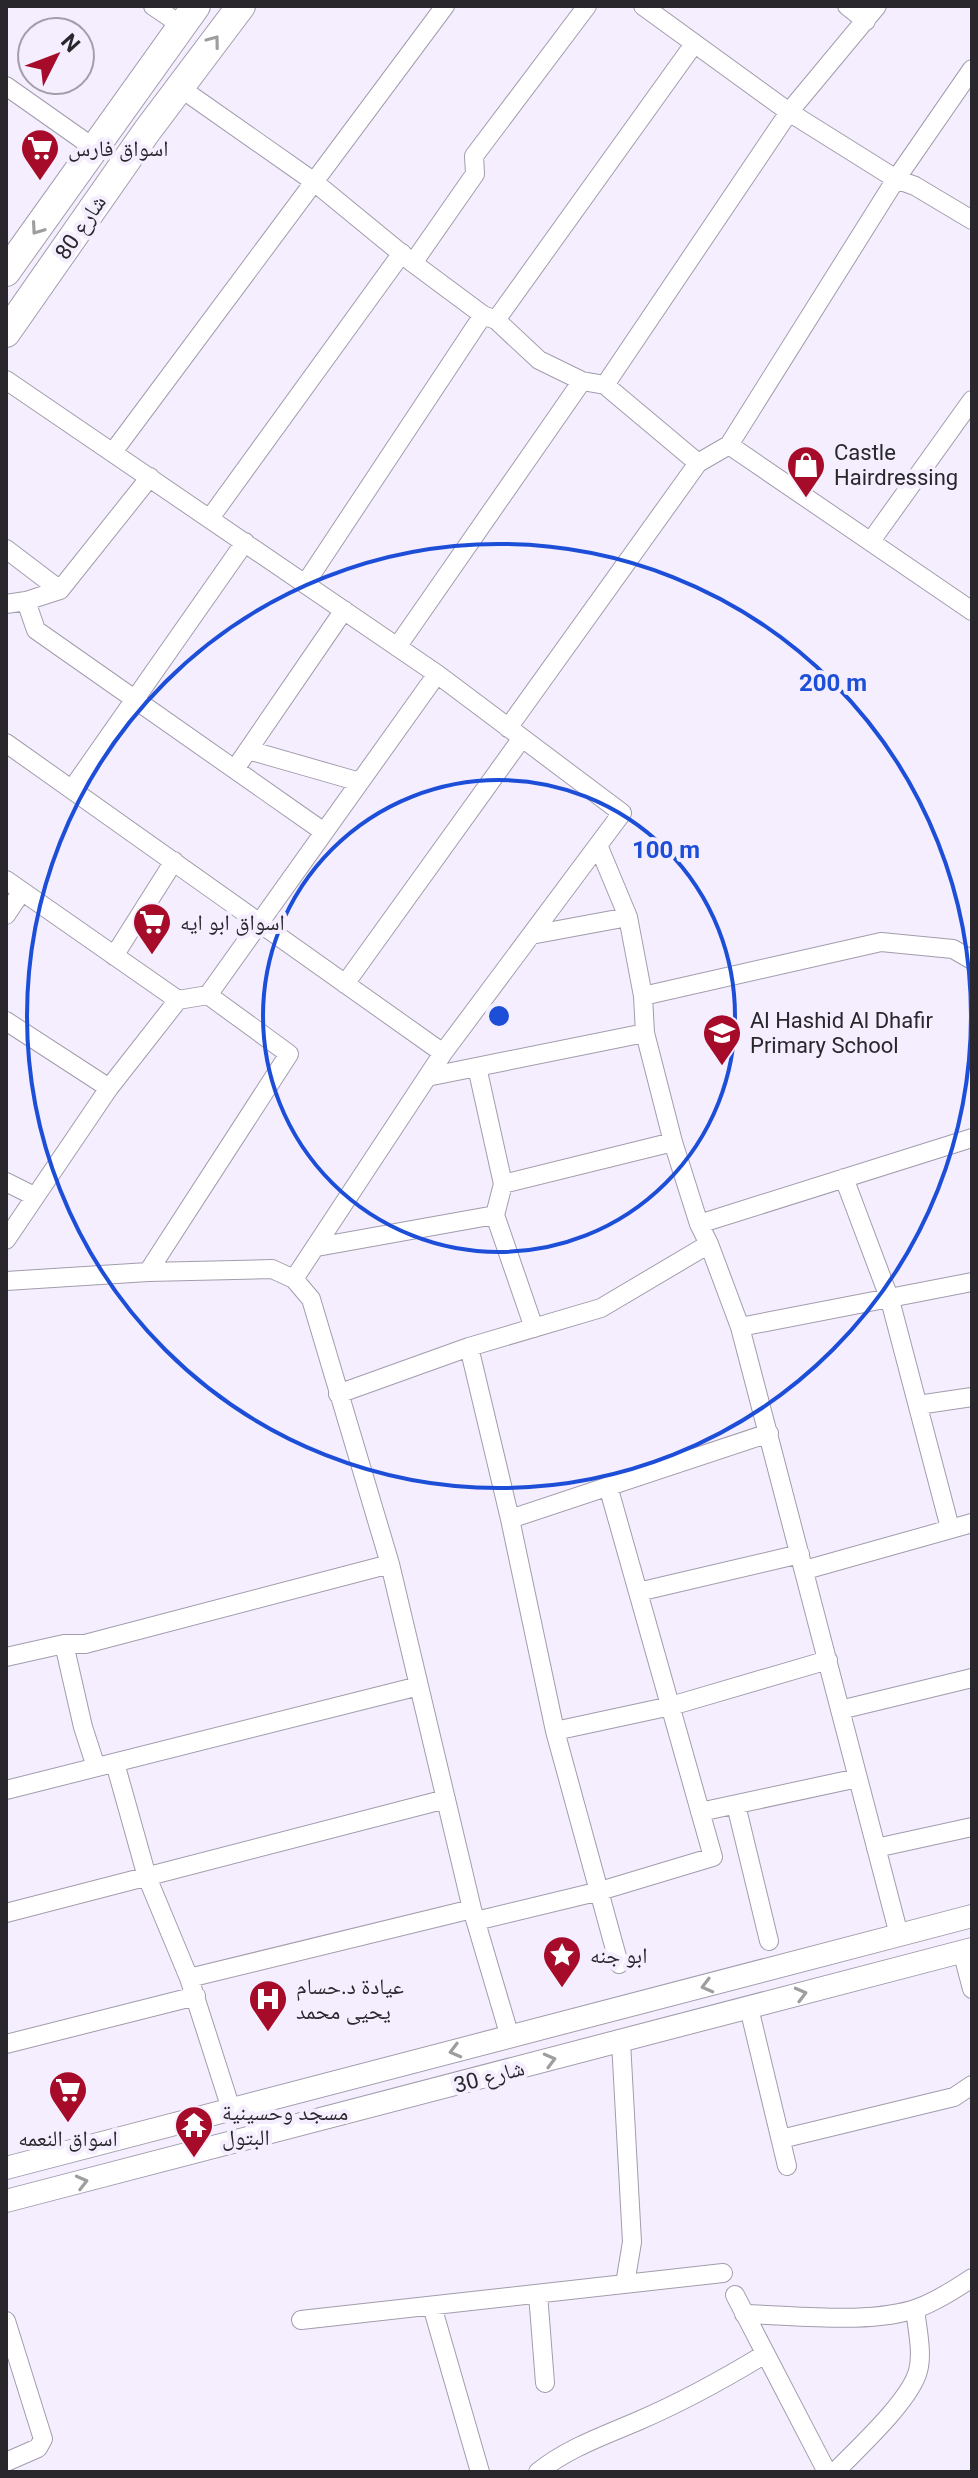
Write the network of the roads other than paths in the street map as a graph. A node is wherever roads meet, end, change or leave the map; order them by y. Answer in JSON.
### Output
{"nodes":[{"id":1,"x":153,"y":6,"type":"edge"},
{"id":2,"x":241,"y":6,"type":"edge"},
{"id":3,"x":445,"y":6,"type":"edge"},
{"id":4,"x":587,"y":6,"type":"edge"},
{"id":5,"x":643,"y":6,"type":"edge"},
{"id":6,"x":847,"y":6,"type":"edge"},
{"id":7,"x":871,"y":14,"type":"edge"},
{"id":8,"x":188,"y":16,"type":"edge"},
{"id":9,"x":694,"y":44,"type":"junction"},
{"id":10,"x":972,"y":69,"type":"edge"},
{"id":11,"x":6,"y":86,"type":"edge"},
{"id":12,"x":179,"y":87,"type":"junction"},
{"id":13,"x":789,"y":112,"type":"junction"},
{"id":14,"x":118,"y":115,"type":"junction"},
{"id":15,"x":147,"y":131,"type":"junction"},
{"id":16,"x":94,"y":148,"type":"junction"},
{"id":17,"x":896,"y":179,"type":"junction"},
{"id":18,"x":71,"y":181,"type":"junction"},
{"id":19,"x":313,"y":181,"type":"junction"},
{"id":20,"x":99,"y":199,"type":"junction"},
{"id":21,"x":972,"y":220,"type":"edge"},
{"id":22,"x":408,"y":258,"type":"junction"},
{"id":23,"x":6,"y":272,"type":"edge"},
{"id":24,"x":489,"y":318,"type":"junction"},
{"id":25,"x":6,"y":333,"type":"edge"},
{"id":26,"x":6,"y":380,"type":"edge"},
{"id":27,"x":582,"y":381,"type":"junction"},
{"id":28,"x":605,"y":385,"type":"junction"},
{"id":29,"x":972,"y":400,"type":"edge"},
{"id":30,"x":729,"y":445,"type":"junction"},
{"id":31,"x":113,"y":452,"type":"junction"},
{"id":32,"x":698,"y":463,"type":"junction"},
{"id":33,"x":150,"y":477,"type":"junction"},
{"id":34,"x":210,"y":518,"type":"junction"},
{"id":35,"x":871,"y":541,"type":"junction"},
{"id":36,"x":245,"y":542,"type":"junction"},
{"id":37,"x":6,"y":549,"type":"edge"},
{"id":38,"x":305,"y":584,"type":"junction"},
{"id":39,"x":60,"y":590,"type":"junction"},
{"id":40,"x":26,"y":601,"type":"junction"},
{"id":41,"x":6,"y":604,"type":"edge"},
{"id":42,"x":344,"y":610,"type":"junction"},
{"id":43,"x":972,"y":611,"type":"edge"},
{"id":44,"x":397,"y":647,"type":"junction"},
{"id":45,"x":437,"y":674,"type":"junction"},
{"id":46,"x":135,"y":698,"type":"junction"},
{"id":47,"x":515,"y":733,"type":"junction"},
{"id":48,"x":6,"y":743,"type":"edge"},
{"id":49,"x":248,"y":750,"type":"junction"},
{"id":50,"x":235,"y":769,"type":"junction"},
{"id":51,"x":360,"y":782,"type":"junction"},
{"id":52,"x":72,"y":789,"type":"junction"},
{"id":53,"x":324,"y":832,"type":"junction"},
{"id":54,"x":598,"y":845,"type":"junction"},
{"id":55,"x":174,"y":861,"type":"junction"},
{"id":56,"x":6,"y":880,"type":"edge"},
{"id":57,"x":22,"y":891,"type":"junction"},
{"id":58,"x":6,"y":915,"type":"edge"},
{"id":59,"x":628,"y":917,"type":"junction"},
{"id":60,"x":260,"y":921,"type":"junction"},
{"id":61,"x":531,"y":935,"type":"junction"},
{"id":62,"x":114,"y":956,"type":"junction"},
{"id":63,"x":972,"y":960,"type":"edge"},
{"id":64,"x":345,"y":984,"type":"junction"},
{"id":65,"x":208,"y":995,"type":"junction"},
{"id":66,"x":643,"y":996,"type":"junction"},
{"id":67,"x":178,"y":1000,"type":"junction"},
{"id":68,"x":6,"y":1021,"type":"edge"},
{"id":69,"x":645,"y":1033,"type":"junction"},
{"id":70,"x":443,"y":1053,"type":"junction"},
{"id":71,"x":477,"y":1067,"type":"junction"},
{"id":72,"x":427,"y":1077,"type":"junction"},
{"id":73,"x":109,"y":1088,"type":"junction"},
{"id":74,"x":972,"y":1138,"type":"edge"},
{"id":75,"x":673,"y":1142,"type":"junction"},
{"id":76,"x":844,"y":1178,"type":"junction"},
{"id":77,"x":6,"y":1182,"type":"edge"},
{"id":78,"x":503,"y":1184,"type":"junction"},
{"id":79,"x":34,"y":1196,"type":"junction"},
{"id":80,"x":495,"y":1215,"type":"junction"},
{"id":81,"x":699,"y":1224,"type":"junction"},
{"id":82,"x":6,"y":1240,"type":"edge"},
{"id":83,"x":709,"y":1244,"type":"junction"},
{"id":84,"x":317,"y":1247,"type":"junction"},
{"id":85,"x":148,"y":1272,"type":"junction"},
{"id":86,"x":294,"y":1279,"type":"junction"},
{"id":87,"x":6,"y":1281,"type":"edge"},
{"id":88,"x":972,"y":1282,"type":"edge"},
{"id":89,"x":890,"y":1300,"type":"junction"},
{"id":90,"x":740,"y":1327,"type":"junction"},
{"id":91,"x":534,"y":1328,"type":"junction"},
{"id":92,"x":469,"y":1347,"type":"junction"},
{"id":93,"x":338,"y":1394,"type":"junction"},
{"id":94,"x":972,"y":1397,"type":"edge"},
{"id":95,"x":918,"y":1405,"type":"junction"},
{"id":96,"x":769,"y":1433,"type":"junction"},
{"id":97,"x":608,"y":1486,"type":"junction"},
{"id":98,"x":510,"y":1519,"type":"junction"},
{"id":99,"x":972,"y":1523,"type":"edge"},
{"id":100,"x":950,"y":1528,"type":"junction"},
{"id":101,"x":802,"y":1562,"type":"junction"},
{"id":102,"x":390,"y":1564,"type":"junction"},
{"id":103,"x":638,"y":1592,"type":"junction"},
{"id":104,"x":64,"y":1644,"type":"junction"},
{"id":105,"x":6,"y":1657,"type":"edge"},
{"id":106,"x":828,"y":1660,"type":"junction"},
{"id":107,"x":972,"y":1678,"type":"edge"},
{"id":108,"x":419,"y":1686,"type":"junction"},
{"id":109,"x":671,"y":1706,"type":"junction"},
{"id":110,"x":840,"y":1710,"type":"junction"},
{"id":111,"x":555,"y":1731,"type":"junction"},
{"id":112,"x":105,"y":1765,"type":"junction"},
{"id":113,"x":858,"y":1778,"type":"junction"},
{"id":114,"x":6,"y":1790,"type":"edge"},
{"id":115,"x":446,"y":1799,"type":"junction"},
{"id":116,"x":736,"y":1805,"type":"junction"},
{"id":117,"x":700,"y":1812,"type":"junction"},
{"id":118,"x":972,"y":1827,"type":"edge"},
{"id":119,"x":876,"y":1848,"type":"junction"},
{"id":120,"x":147,"y":1877,"type":"junction"},
{"id":121,"x":600,"y":1891,"type":"junction"},
{"id":122,"x":6,"y":1913,"type":"edge"},
{"id":123,"x":474,"y":1915,"type":"junction"},
{"id":124,"x":972,"y":1916,"type":"edge"},
{"id":125,"x":899,"y":1935,"type":"junction"},
{"id":126,"x":769,"y":1941,"type":"dead end"},
{"id":127,"x":967,"y":1950,"type":"edge"},
{"id":128,"x":619,"y":1964,"type":"dead end"},
{"id":129,"x":189,"y":1978,"type":"junction"},
{"id":130,"x":972,"y":1989,"type":"edge"},
{"id":131,"x":196,"y":1996,"type":"junction"},
{"id":132,"x":749,"y":2008,"type":"junction"},
{"id":133,"x":510,"y":2037,"type":"junction"},
{"id":134,"x":621,"y":2042,"type":"junction"},
{"id":135,"x":6,"y":2044,"type":"edge"},
{"id":136,"x":417,"y":2061,"type":"junction"},
{"id":137,"x":377,"y":2071,"type":"junction"},
{"id":138,"x":972,"y":2085,"type":"edge"},
{"id":139,"x":427,"y":2093,"type":"junction"},
{"id":140,"x":386,"y":2103,"type":"junction"},
{"id":141,"x":231,"y":2109,"type":"junction"},
{"id":142,"x":781,"y":2139,"type":"junction"},
{"id":143,"x":787,"y":2166,"type":"dead end"},
{"id":144,"x":6,"y":2168,"type":"edge"},
{"id":145,"x":6,"y":2201,"type":"edge"},
{"id":146,"x":723,"y":2273,"type":"dead end"},
{"id":147,"x":972,"y":2278,"type":"edge"},
{"id":148,"x":625,"y":2284,"type":"junction"},
{"id":149,"x":538,"y":2294,"type":"junction"},
{"id":150,"x":735,"y":2295,"type":"dead end"},
{"id":151,"x":432,"y":2306,"type":"junction"},
{"id":152,"x":915,"y":2309,"type":"junction"},
{"id":153,"x":744,"y":2314,"type":"junction"},
{"id":154,"x":301,"y":2320,"type":"dead end"},
{"id":155,"x":8,"y":2331,"type":"edge"},
{"id":156,"x":765,"y":2354,"type":"junction"},
{"id":157,"x":545,"y":2383,"type":"dead end"},
{"id":158,"x":6,"y":2462,"type":"edge"},
{"id":159,"x":480,"y":2472,"type":"edge"},
{"id":160,"x":538,"y":2472,"type":"edge"},
{"id":161,"x":827,"y":2472,"type":"edge"},
{"id":162,"x":835,"y":2472,"type":"edge"}],
"edges":[{"from":1,"to":8,"type":"street"},
{"from":12,"to":2,"type":"main road","name":"شارع 80","one_way":true},
{"from":3,"to":19,"type":"street"},
{"from":4,"to":22,"type":"street"},
{"from":5,"to":9,"type":"street"},
{"from":6,"to":7,"type":"street"},
{"from":7,"to":13,"type":"street"},
{"from":8,"to":14,"type":"main road","name":"شارع 80"},
{"from":9,"to":13,"type":"street"},
{"from":9,"to":24,"type":"street"},
{"from":10,"to":17,"type":"street"},
{"from":11,"to":16,"type":"street"},
{"from":12,"to":15,"type":"main road","name":"شارع 80"},
{"from":12,"to":19,"type":"street"},
{"from":13,"to":17,"type":"street"},
{"from":13,"to":28,"type":"street"},
{"from":14,"to":15,"type":"main road"},
{"from":14,"to":16,"type":"main road","name":"شارع 80"},
{"from":15,"to":20,"type":"main road","name":"شارع 80"},
{"from":16,"to":18,"type":"main road","name":"شارع 80"},
{"from":17,"to":21,"type":"street"},
{"from":17,"to":30,"type":"street"},
{"from":18,"to":20,"type":"main road"},
{"from":18,"to":23,"type":"main road","name":"شارع 80","one_way":true},
{"from":19,"to":22,"type":"street"},
{"from":19,"to":31,"type":"street"},
{"from":20,"to":25,"type":"main road","name":"شارع 80"},
{"from":22,"to":24,"type":"street"},
{"from":22,"to":34,"type":"street"},
{"from":24,"to":27,"type":"street"},
{"from":24,"to":38,"type":"street"},
{"from":26,"to":31,"type":"street"},
{"from":27,"to":28,"type":"street"},
{"from":27,"to":44,"type":"street"},
{"from":28,"to":32,"type":"street"},
{"from":29,"to":35,"type":"street"},
{"from":30,"to":32,"type":"street"},
{"from":30,"to":35,"type":"street"},
{"from":31,"to":33,"type":"street"},
{"from":32,"to":47,"type":"street"},
{"from":33,"to":34,"type":"street"},
{"from":33,"to":39,"type":"street"},
{"from":34,"to":36,"type":"street"},
{"from":35,"to":43,"type":"street"},
{"from":36,"to":38,"type":"street"},
{"from":36,"to":46,"type":"street"},
{"from":37,"to":39,"type":"street"},
{"from":38,"to":42,"type":"street"},
{"from":39,"to":40,"type":"street"},
{"from":40,"to":41,"type":"street"},
{"from":40,"to":46,"type":"street"},
{"from":42,"to":44,"type":"street"},
{"from":42,"to":49,"type":"street"},
{"from":44,"to":45,"type":"street"},
{"from":45,"to":47,"type":"street"},
{"from":45,"to":51,"type":"street"},
{"from":46,"to":50,"type":"street"},
{"from":46,"to":52,"type":"street"},
{"from":47,"to":54,"type":"street"},
{"from":47,"to":64,"type":"street"},
{"from":48,"to":52,"type":"street"},
{"from":49,"to":50,"type":"street"},
{"from":49,"to":51,"type":"street"},
{"from":50,"to":53,"type":"street"},
{"from":51,"to":53,"type":"street"},
{"from":52,"to":55,"type":"street"},
{"from":53,"to":60,"type":"street"},
{"from":54,"to":59,"type":"street"},
{"from":54,"to":61,"type":"street"},
{"from":55,"to":60,"type":"street"},
{"from":55,"to":62,"type":"street"},
{"from":56,"to":57,"type":"street"},
{"from":57,"to":58,"type":"street"},
{"from":57,"to":62,"type":"street"},
{"from":59,"to":61,"type":"street"},
{"from":59,"to":66,"type":"street"},
{"from":60,"to":64,"type":"street"},
{"from":60,"to":65,"type":"street"},
{"from":61,"to":70,"type":"street"},
{"from":62,"to":67,"type":"street"},
{"from":63,"to":66,"type":"street"},
{"from":64,"to":70,"type":"street"},
{"from":65,"to":67,"type":"street"},
{"from":65,"to":85,"type":"street"},
{"from":66,"to":69,"type":"street"},
{"from":67,"to":73,"type":"street"},
{"from":68,"to":73,"type":"street"},
{"from":69,"to":71,"type":"street"},
{"from":69,"to":75,"type":"street"},
{"from":70,"to":72,"type":"street"},
{"from":71,"to":72,"type":"street"},
{"from":71,"to":78,"type":"street"},
{"from":72,"to":84,"type":"street"},
{"from":73,"to":79,"type":"street"},
{"from":74,"to":76,"type":"street"},
{"from":75,"to":78,"type":"street"},
{"from":75,"to":81,"type":"street"},
{"from":76,"to":81,"type":"street"},
{"from":76,"to":89,"type":"street"},
{"from":77,"to":79,"type":"street"},
{"from":78,"to":80,"type":"street"},
{"from":79,"to":82,"type":"street"},
{"from":80,"to":84,"type":"street"},
{"from":80,"to":91,"type":"street"},
{"from":81,"to":83,"type":"street"},
{"from":83,"to":90,"type":"street"},
{"from":83,"to":91,"type":"street"},
{"from":84,"to":86,"type":"street"},
{"from":85,"to":86,"type":"street"},
{"from":85,"to":87,"type":"street"},
{"from":86,"to":93,"type":"street"},
{"from":88,"to":89,"type":"street"},
{"from":89,"to":90,"type":"street"},
{"from":89,"to":95,"type":"street"},
{"from":90,"to":96,"type":"street"},
{"from":91,"to":92,"type":"street"},
{"from":92,"to":93,"type":"street"},
{"from":92,"to":98,"type":"street"},
{"from":93,"to":102,"type":"street"},
{"from":94,"to":95,"type":"street"},
{"from":95,"to":100,"type":"street"},
{"from":96,"to":97,"type":"street"},
{"from":96,"to":101,"type":"street"},
{"from":97,"to":98,"type":"street"},
{"from":97,"to":103,"type":"street"},
{"from":98,"to":111,"type":"street"},
{"from":99,"to":100,"type":"street"},
{"from":100,"to":101,"type":"street"},
{"from":101,"to":103,"type":"street"},
{"from":101,"to":106,"type":"street"},
{"from":102,"to":104,"type":"street"},
{"from":102,"to":108,"type":"street"},
{"from":103,"to":109,"type":"street"},
{"from":104,"to":105,"type":"street"},
{"from":104,"to":112,"type":"street"},
{"from":106,"to":109,"type":"street"},
{"from":106,"to":110,"type":"street"},
{"from":107,"to":110,"type":"street"},
{"from":108,"to":112,"type":"street"},
{"from":108,"to":115,"type":"street"},
{"from":109,"to":111,"type":"street"},
{"from":109,"to":117,"type":"street"},
{"from":110,"to":113,"type":"street"},
{"from":111,"to":121,"type":"street"},
{"from":112,"to":114,"type":"street"},
{"from":112,"to":120,"type":"street"},
{"from":113,"to":116,"type":"street"},
{"from":113,"to":119,"type":"street"},
{"from":115,"to":120,"type":"street"},
{"from":115,"to":123,"type":"street"},
{"from":116,"to":117,"type":"street"},
{"from":116,"to":126,"type":"street"},
{"from":117,"to":121,"type":"street"},
{"from":118,"to":119,"type":"street"},
{"from":119,"to":125,"type":"street"},
{"from":120,"to":122,"type":"street"},
{"from":120,"to":129,"type":"street"},
{"from":121,"to":123,"type":"street"},
{"from":121,"to":128,"type":"street"},
{"from":123,"to":129,"type":"street"},
{"from":123,"to":133,"type":"street"},
{"from":124,"to":125,"type":"street","name":"شارع 30"},
{"from":125,"to":133,"type":"street","name":"شارع 30","one_way":true},
{"from":127,"to":130,"type":"street"},
{"from":132,"to":127,"type":"street","name":"شارع 30","one_way":true},
{"from":129,"to":131,"type":"street"},
{"from":131,"to":135,"type":"street"},
{"from":131,"to":141,"type":"street"},
{"from":132,"to":134,"type":"street","name":"شارع 30"},
{"from":132,"to":142,"type":"street"},
{"from":133,"to":136,"type":"street","name":"شارع 30","one_way":true},
{"from":139,"to":134,"type":"street","name":"شارع 30","one_way":true},
{"from":134,"to":148,"type":"street"},
{"from":136,"to":137,"type":"street","name":"شارع 30"},
{"from":136,"to":139,"type":"street"},
{"from":137,"to":140,"type":"street"},
{"from":137,"to":141,"type":"street","name":"شارع 30"},
{"from":138,"to":142,"type":"street"},
{"from":139,"to":140,"type":"street","name":"شارع 30"},
{"from":145,"to":140,"type":"street","name":"شارع 30","one_way":true},
{"from":141,"to":144,"type":"street","name":"شارع 30"},
{"from":142,"to":143,"type":"street"},
{"from":146,"to":148,"type":"street"},
{"from":147,"to":152,"type":"street"},
{"from":148,"to":149,"type":"street"},
{"from":149,"to":151,"type":"street"},
{"from":149,"to":157,"type":"street"},
{"from":150,"to":153,"type":"street"},
{"from":151,"to":154,"type":"street"},
{"from":151,"to":159,"type":"street"},
{"from":152,"to":153,"type":"street"},
{"from":152,"to":162,"type":"street"},
{"from":153,"to":156,"type":"street"},
{"from":155,"to":158,"type":"street"},
{"from":156,"to":160,"type":"street"},
{"from":156,"to":161,"type":"street"}]}
